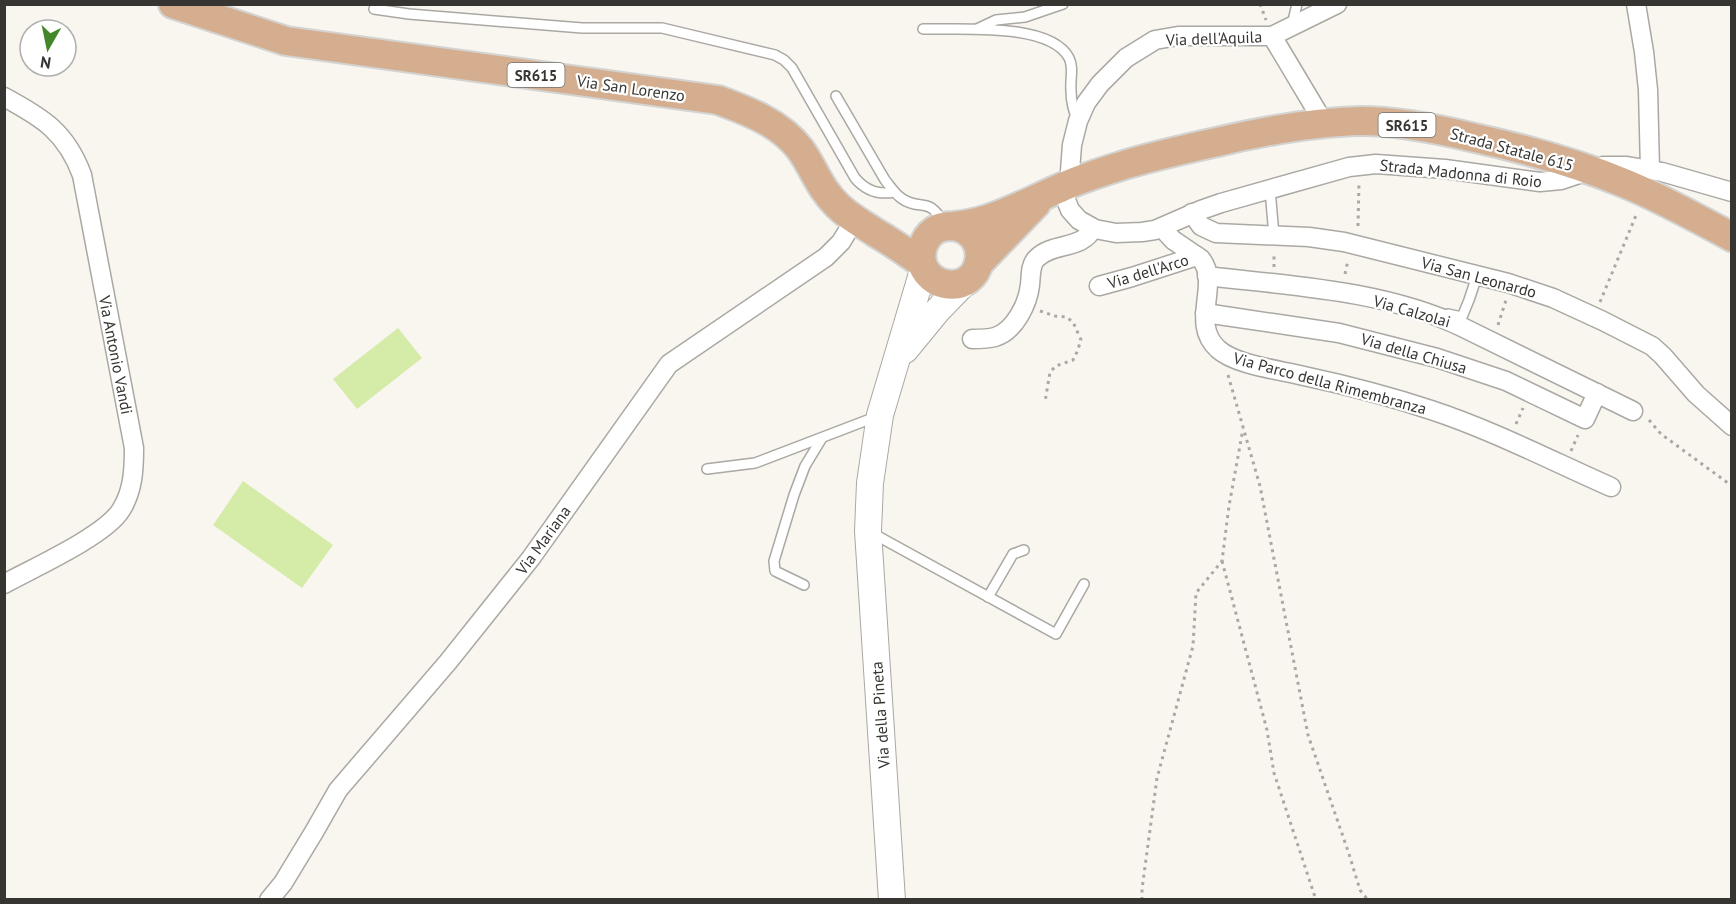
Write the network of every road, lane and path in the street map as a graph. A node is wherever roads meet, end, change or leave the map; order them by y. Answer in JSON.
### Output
{"nodes":[{"id":1,"x":173,"y":4,"type":"edge"},
{"id":2,"x":1064,"y":4,"type":"edge"},
{"id":3,"x":1297,"y":4,"type":"edge"},
{"id":4,"x":1337,"y":4,"type":"edge"},
{"id":5,"x":1636,"y":4,"type":"edge"},
{"id":6,"x":374,"y":9,"type":"dead end"},
{"id":7,"x":1292,"y":27,"type":"junction"},
{"id":8,"x":923,"y":29,"type":"dead end"},
{"id":9,"x":975,"y":30,"type":"junction"},
{"id":10,"x":1272,"y":36,"type":"junction"},
{"id":11,"x":836,"y":96,"type":"dead end"},
{"id":12,"x":4,"y":97,"type":"edge"},
{"id":13,"x":1078,"y":121,"type":"junction"},
{"id":14,"x":1324,"y":123,"type":"junction"},
{"id":15,"x":1359,"y":165,"type":"junction"},
{"id":16,"x":1590,"y":170,"type":"junction"},
{"id":17,"x":1648,"y":181,"type":"junction"},
{"id":18,"x":1059,"y":188,"type":"junction"},
{"id":19,"x":1270,"y":189,"type":"junction"},
{"id":20,"x":894,"y":192,"type":"junction"},
{"id":21,"x":1731,"y":192,"type":"edge"},
{"id":22,"x":1192,"y":213,"type":"junction"},
{"id":23,"x":860,"y":223,"type":"junction"},
{"id":24,"x":947,"y":227,"type":"junction"},
{"id":25,"x":1093,"y":228,"type":"junction"},
{"id":26,"x":1162,"y":228,"type":"junction"},
{"id":27,"x":1274,"y":236,"type":"junction"},
{"id":28,"x":1731,"y":237,"type":"edge"},
{"id":29,"x":1358,"y":245,"type":"junction"},
{"id":30,"x":1197,"y":256,"type":"junction"},
{"id":31,"x":923,"y":265,"type":"junction"},
{"id":32,"x":973,"y":272,"type":"junction"},
{"id":33,"x":1207,"y":276,"type":"junction"},
{"id":34,"x":1477,"y":276,"type":"junction"},
{"id":35,"x":1273,"y":284,"type":"junction"},
{"id":36,"x":1511,"y":284,"type":"junction"},
{"id":37,"x":1099,"y":286,"type":"dead end"},
{"id":38,"x":1027,"y":301,"type":"junction"},
{"id":39,"x":1205,"y":313,"type":"junction"},
{"id":40,"x":1434,"y":315,"type":"junction"},
{"id":41,"x":1594,"y":316,"type":"junction"},
{"id":42,"x":972,"y":339,"type":"dead end"},
{"id":43,"x":1491,"y":341,"type":"junction"},
{"id":44,"x":1226,"y":356,"type":"junction"},
{"id":45,"x":891,"y":377,"type":"junction"},
{"id":46,"x":1529,"y":393,"type":"junction"},
{"id":47,"x":1597,"y":393,"type":"junction"},
{"id":48,"x":1045,"y":402,"type":"dead end"},
{"id":49,"x":1634,"y":411,"type":"joint"},
{"id":50,"x":880,"y":416,"type":"junction"},
{"id":51,"x":1584,"y":419,"type":"junction"},
{"id":52,"x":1731,"y":426,"type":"edge"},
{"id":53,"x":1244,"y":428,"type":"junction"},
{"id":54,"x":822,"y":438,"type":"junction"},
{"id":55,"x":1508,"y":442,"type":"junction"},
{"id":56,"x":1564,"y":466,"type":"junction"},
{"id":57,"x":707,"y":469,"type":"dead end"},
{"id":58,"x":1731,"y":486,"type":"edge"},
{"id":59,"x":1611,"y":487,"type":"dead end"},
{"id":60,"x":868,"y":531,"type":"junction"},
{"id":61,"x":1024,"y":549,"type":"dead end"},
{"id":62,"x":1222,"y":561,"type":"junction"},
{"id":63,"x":4,"y":584,"type":"edge"},
{"id":64,"x":1084,"y":584,"type":"dead end"},
{"id":65,"x":804,"y":585,"type":"dead end"},
{"id":66,"x":988,"y":597,"type":"junction"},
{"id":67,"x":269,"y":900,"type":"edge"},
{"id":68,"x":892,"y":900,"type":"edge"},
{"id":69,"x":1142,"y":900,"type":"edge"},
{"id":70,"x":1316,"y":900,"type":"edge"},
{"id":71,"x":1368,"y":900,"type":"edge"}],
"edges":[{"from":1,"to":23,"type":"main road","name":"Via San Lorenzo","number":"SR615"},
{"from":2,"to":9,"type":"lane"},
{"from":3,"to":7,"type":"lane"},
{"from":4,"to":7,"type":"street","name":"Via dell'Aquila"},
{"from":5,"to":17,"type":"street"},
{"from":6,"to":20,"type":"lane"},
{"from":7,"to":10,"type":"street","name":"Via dell'Aquila"},
{"from":8,"to":9,"type":"lane"},
{"from":9,"to":13,"type":"lane"},
{"from":10,"to":13,"type":"street","name":"Via dell'Aquila"},
{"from":10,"to":14,"type":"street","name":"Via dell'Aquila"},
{"from":11,"to":20,"type":"lane"},
{"from":12,"to":63,"type":"street","name":"Via Antonio Vandi"},
{"from":13,"to":18,"type":"street","name":"Via dell'Aquila"},
{"from":14,"to":16,"type":"main road","name":"Strada Statale 615","number":"SR615"},
{"from":14,"to":18,"type":"main road","name":"Strada Statale 615","number":"SR615"},
{"from":15,"to":16,"type":"street","name":"Strada Madonna di Roio"},
{"from":15,"to":19,"type":"street","name":"Strada Madonna di Roio"},
{"from":15,"to":29,"type":"path"},
{"from":16,"to":17,"type":"main road","name":"Strada Statale 615","number":"SR615"},
{"from":17,"to":21,"type":"street"},
{"from":17,"to":28,"type":"main road","name":"Strada Statale 615","number":"SR615"},
{"from":17,"to":41,"type":"path"},
{"from":18,"to":24,"type":"main road","number":"SR615"},
{"from":18,"to":25,"type":"street"},
{"from":18,"to":32,"type":"main road","number":"SR615"},
{"from":19,"to":22,"type":"street","name":"Strada Madonna di Roio"},
{"from":19,"to":27,"type":"lane"},
{"from":20,"to":24,"type":"lane"},
{"from":22,"to":26,"type":"street","name":"Strada Madonna di Roio"},
{"from":22,"to":27,"type":"street","name":"Via San Leonardo"},
{"from":23,"to":24,"type":"main road","name":"Via San Lorenzo","number":"SR615"},
{"from":23,"to":31,"type":"main road","name":"Via San Lorenzo","number":"SR615"},
{"from":23,"to":67,"type":"street","name":"Via Mariana"},
{"from":24,"to":31,"type":"main road"},
{"from":24,"to":32,"type":"main road"},
{"from":25,"to":26,"type":"street","name":"Strada Madonna di Roio"},
{"from":25,"to":38,"type":"street"},
{"from":26,"to":30,"type":"street","name":"Via Parco della Rimembranza"},
{"from":27,"to":29,"type":"street","name":"Via San Leonardo"},
{"from":27,"to":35,"type":"path"},
{"from":29,"to":34,"type":"street","name":"Via San Leonardo"},
{"from":30,"to":33,"type":"street","name":"Via Parco della Rimembranza"},
{"from":30,"to":37,"type":"street","name":"Via dell'Arco"},
{"from":31,"to":32,"type":"main road","number":"SR615"},
{"from":31,"to":45,"type":"main road","name":"Via della Pineta"},
{"from":32,"to":45,"type":"main road","name":"Via della Pineta"},
{"from":33,"to":35,"type":"street","name":"Via Calzolai"},
{"from":33,"to":39,"type":"street","name":"Via Parco della Rimembranza"},
{"from":34,"to":36,"type":"street","name":"Via San Leonardo"},
{"from":34,"to":40,"type":"lane"},
{"from":35,"to":40,"type":"street","name":"Via Calzolai"},
{"from":36,"to":41,"type":"street","name":"Via San Leonardo"},
{"from":36,"to":43,"type":"path"},
{"from":38,"to":42,"type":"street"},
{"from":38,"to":48,"type":"path"},
{"from":39,"to":44,"type":"street","name":"Via Parco della Rimembranza"},
{"from":39,"to":46,"type":"street","name":"Via della Chiusa"},
{"from":40,"to":43,"type":"street","name":"Via Calzolai"},
{"from":41,"to":52,"type":"street","name":"Via San Leonardo"},
{"from":43,"to":47,"type":"street","name":"Via Calzolai"},
{"from":44,"to":53,"type":"path"},
{"from":44,"to":55,"type":"street","name":"Via Parco della Rimembranza"},
{"from":45,"to":50,"type":"main road","name":"Via della Pineta"},
{"from":46,"to":51,"type":"street","name":"Via della Chiusa"},
{"from":46,"to":55,"type":"path"},
{"from":47,"to":49,"type":"street","name":"Via Calzolai"},
{"from":47,"to":51,"type":"street"},
{"from":49,"to":58,"type":"path"},
{"from":50,"to":54,"type":"lane"},
{"from":50,"to":60,"type":"main road","name":"Via della Pineta"},
{"from":51,"to":56,"type":"path"},
{"from":53,"to":62,"type":"path"},
{"from":53,"to":71,"type":"path"},
{"from":54,"to":57,"type":"lane"},
{"from":54,"to":65,"type":"lane"},
{"from":55,"to":56,"type":"street","name":"Via Parco della Rimembranza"},
{"from":56,"to":59,"type":"street","name":"Via Parco della Rimembranza"},
{"from":60,"to":66,"type":"lane"},
{"from":60,"to":68,"type":"main road","name":"Via della Pineta"},
{"from":61,"to":66,"type":"lane"},
{"from":62,"to":69,"type":"path"},
{"from":62,"to":70,"type":"path"},
{"from":64,"to":66,"type":"lane"}]}
